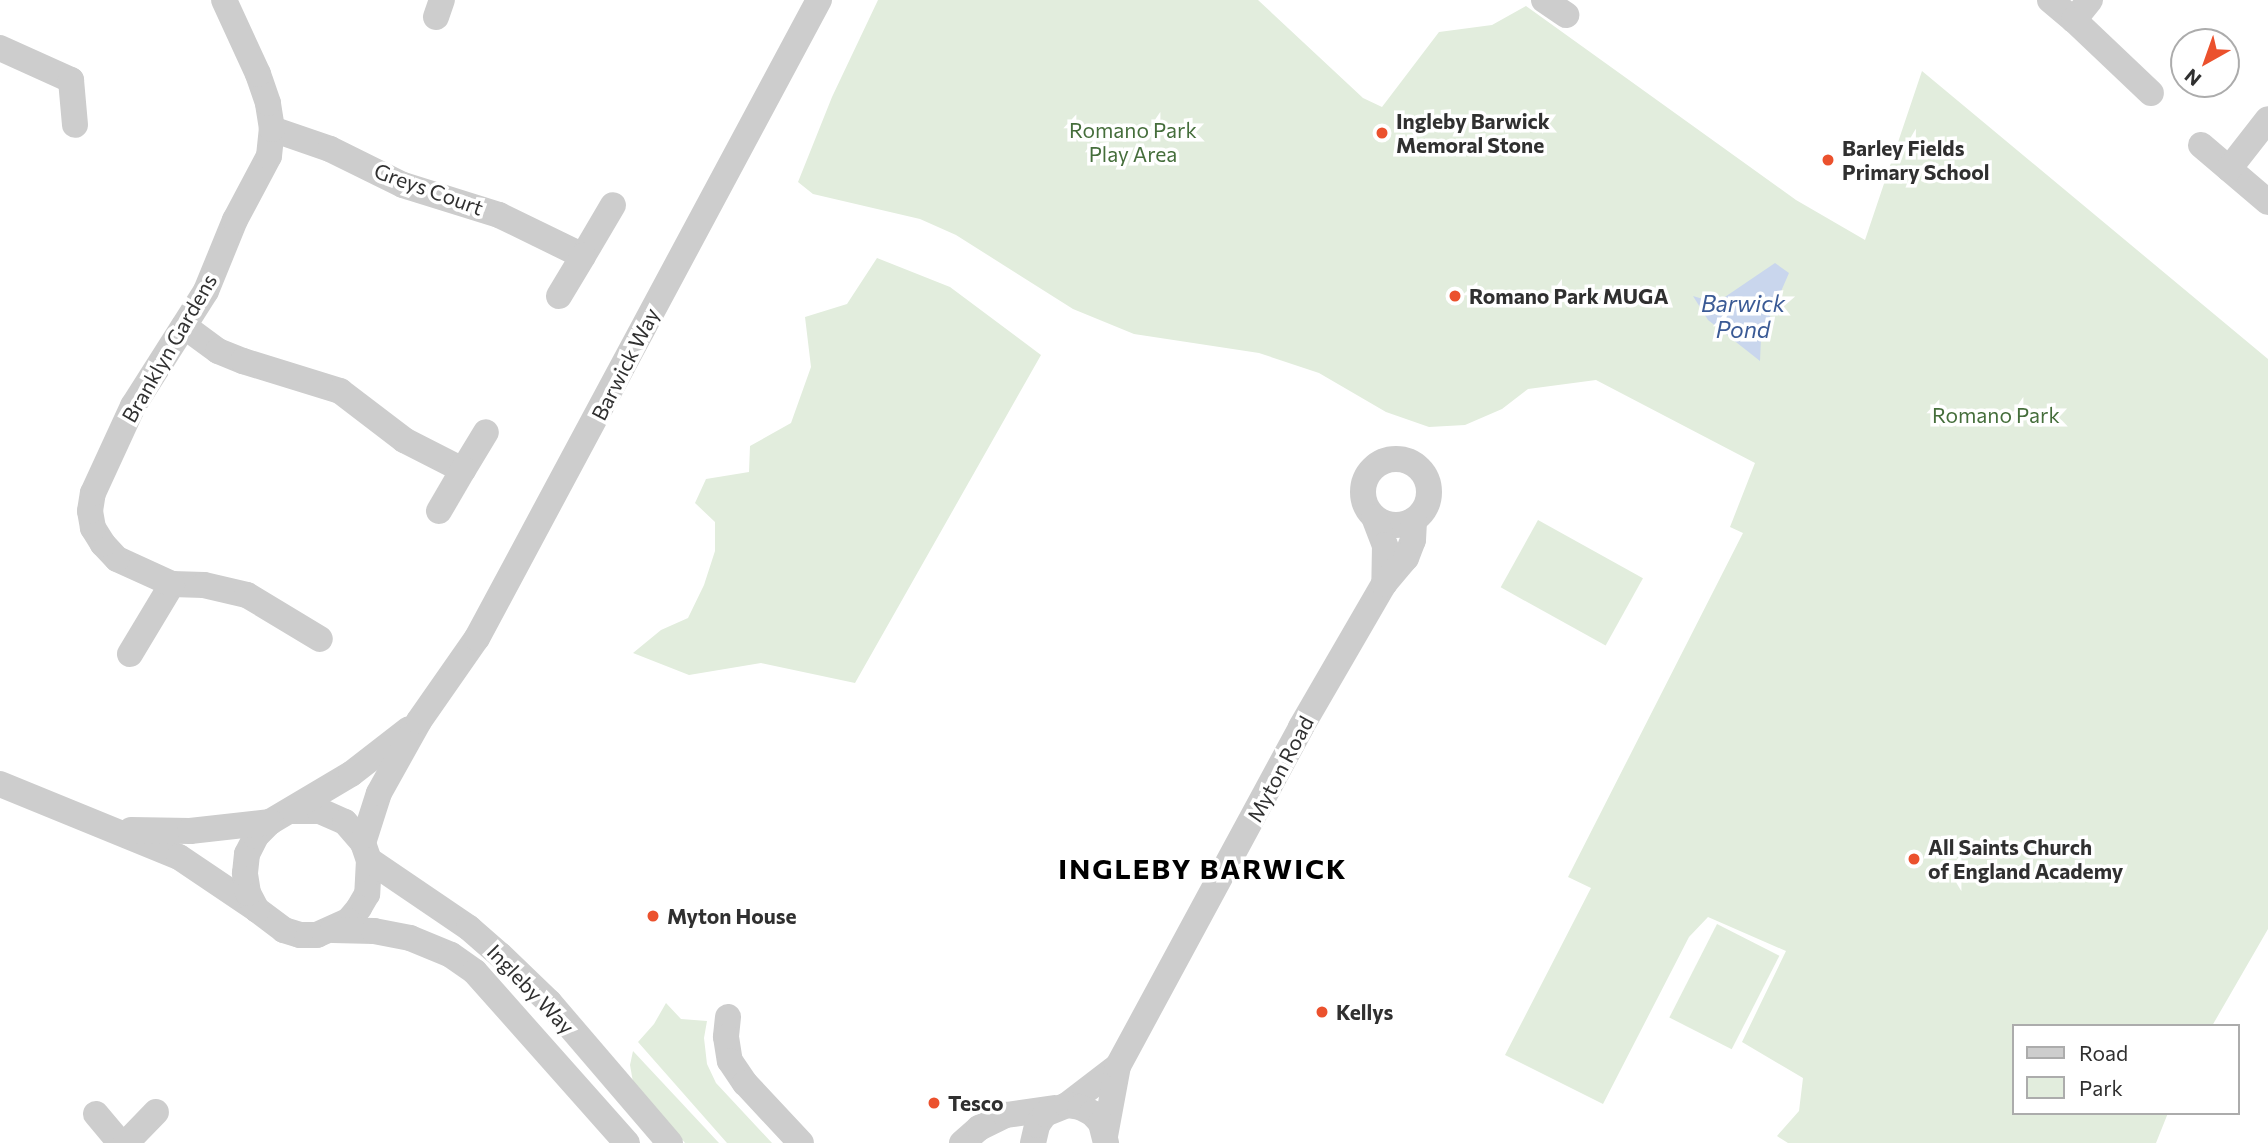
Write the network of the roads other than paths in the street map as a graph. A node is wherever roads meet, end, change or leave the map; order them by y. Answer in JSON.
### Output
{"nodes":[{"id":1,"x":223,"y":0,"type":"edge"},
{"id":2,"x":819,"y":0,"type":"edge"},
{"id":3,"x":2050,"y":0,"type":"edge"},
{"id":4,"x":2082,"y":10,"type":"edge"},
{"id":5,"x":0,"y":48,"type":"edge"},
{"id":6,"x":2151,"y":93,"type":"dead end"},
{"id":7,"x":2268,"y":119,"type":"edge"},
{"id":8,"x":75,"y":125,"type":"dead end"},
{"id":9,"x":272,"y":129,"type":"junction"},
{"id":10,"x":2201,"y":145,"type":"dead end"},
{"id":11,"x":2229,"y":169,"type":"junction"},
{"id":12,"x":2268,"y":202,"type":"edge"},
{"id":13,"x":613,"y":205,"type":"dead end"},
{"id":14,"x":583,"y":256,"type":"junction"},
{"id":15,"x":559,"y":296,"type":"dead end"},
{"id":16,"x":184,"y":326,"type":"junction"},
{"id":17,"x":486,"y":432,"type":"dead end"},
{"id":18,"x":463,"y":471,"type":"junction"},
{"id":19,"x":439,"y":511,"type":"dead end"},
{"id":20,"x":1374,"y":517,"type":"junction"},
{"id":21,"x":1414,"y":520,"type":"junction"},
{"id":22,"x":172,"y":584,"type":"junction"},
{"id":23,"x":1384,"y":584,"type":"junction"},
{"id":24,"x":320,"y":639,"type":"dead end"},
{"id":25,"x":130,"y":654,"type":"dead end"},
{"id":26,"x":419,"y":721,"type":"junction"},
{"id":27,"x":0,"y":784,"type":"edge"},
{"id":28,"x":281,"y":817,"type":"junction"},
{"id":29,"x":116,"y":830,"type":"junction"},
{"id":30,"x":366,"y":851,"type":"junction"},
{"id":31,"x":257,"y":910,"type":"junction"},
{"id":32,"x":333,"y":930,"type":"junction"},
{"id":33,"x":728,"y":1017,"type":"dead end"},
{"id":34,"x":1118,"y":1066,"type":"junction"},
{"id":35,"x":1061,"y":1107,"type":"junction"},
{"id":36,"x":156,"y":1112,"type":"dead end"},
{"id":37,"x":96,"y":1114,"type":"dead end"},
{"id":38,"x":1105,"y":1139,"type":"edge"},
{"id":39,"x":120,"y":1143,"type":"edge"},
{"id":40,"x":126,"y":1143,"type":"edge"},
{"id":41,"x":627,"y":1143,"type":"edge"},
{"id":42,"x":670,"y":1143,"type":"edge"},
{"id":43,"x":801,"y":1143,"type":"edge"},
{"id":44,"x":962,"y":1143,"type":"edge"},
{"id":45,"x":1033,"y":1143,"type":"edge"}],
"edges":[{"from":1,"to":9,"type":"street","name":"Branklyn Gardens"},
{"from":2,"to":26,"type":"street","name":"Barwick Way"},
{"from":3,"to":4,"type":"street"},
{"from":4,"to":6,"type":"street"},
{"from":5,"to":8,"type":"street"},
{"from":7,"to":11,"type":"street"},
{"from":9,"to":14,"type":"street","name":"Greys Court"},
{"from":9,"to":16,"type":"street","name":"Branklyn Gardens"},
{"from":10,"to":11,"type":"street"},
{"from":11,"to":12,"type":"street"},
{"from":13,"to":14,"type":"street"},
{"from":14,"to":15,"type":"street"},
{"from":16,"to":18,"type":"street"},
{"from":16,"to":22,"type":"street","name":"Branklyn Gardens"},
{"from":17,"to":18,"type":"street"},
{"from":18,"to":19,"type":"street"},
{"from":20,"to":21,"type":"street"},
{"from":20,"to":21,"type":"street"},
{"from":20,"to":23,"type":"street","name":"Myton Road"},
{"from":21,"to":23,"type":"street","name":"Myton Road"},
{"from":22,"to":24,"type":"street","name":"Branklyn Gardens"},
{"from":22,"to":25,"type":"street"},
{"from":23,"to":34,"type":"street","name":"Myton Road"},
{"from":26,"to":28,"type":"street","name":"Barwick Way"},
{"from":26,"to":30,"type":"street","name":"Barwick Way"},
{"from":27,"to":29,"type":"street"},
{"from":28,"to":29,"type":"street"},
{"from":28,"to":30,"type":"street"},
{"from":28,"to":31,"type":"street"},
{"from":29,"to":31,"type":"street"},
{"from":30,"to":32,"type":"street"},
{"from":30,"to":42,"type":"street","name":"Ingleby Way"},
{"from":31,"to":32,"type":"street"},
{"from":32,"to":41,"type":"street","name":"Ingleby Way"},
{"from":33,"to":43,"type":"street"},
{"from":34,"to":35,"type":"street","name":"Myton Road"},
{"from":34,"to":38,"type":"street","name":"Myton Road"},
{"from":35,"to":38,"type":"street"},
{"from":35,"to":44,"type":"street"},
{"from":35,"to":45,"type":"street","name":"Myton Road"},
{"from":36,"to":40,"type":"street"},
{"from":37,"to":39,"type":"street"}]}
